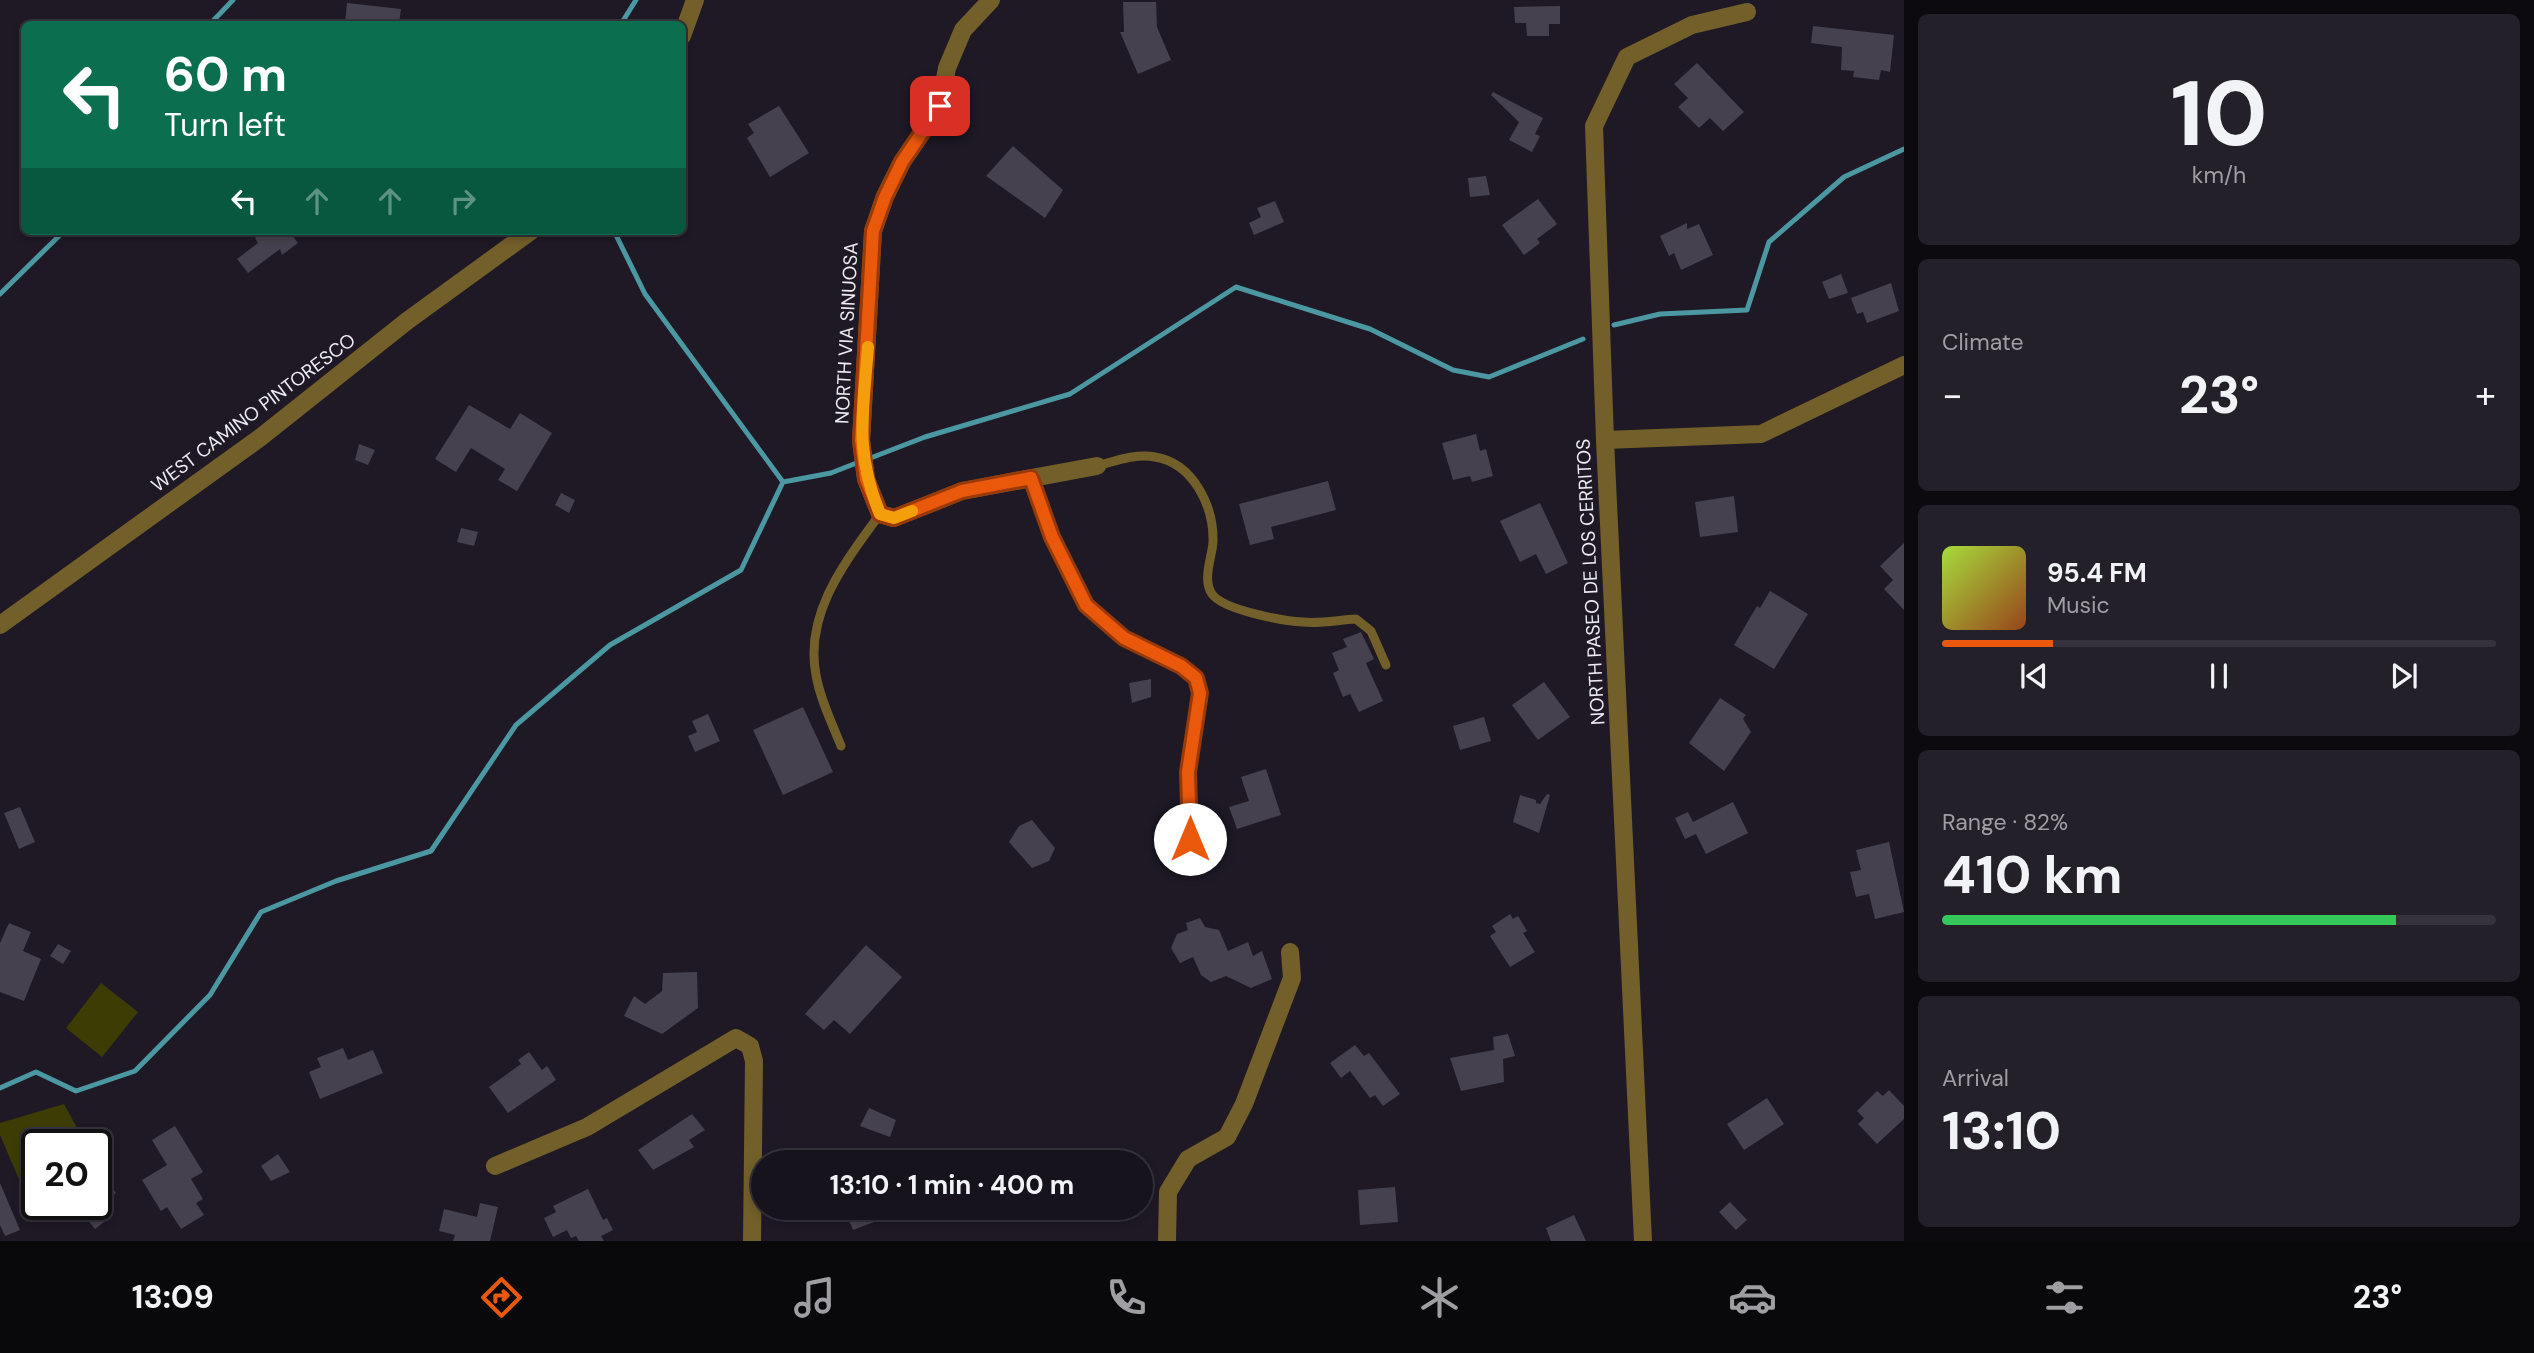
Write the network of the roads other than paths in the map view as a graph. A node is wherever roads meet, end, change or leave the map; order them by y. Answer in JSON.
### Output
{"nodes":[{"id":1,"x":695,"y":0,"type":"edge"},
{"id":2,"x":991,"y":0,"type":"edge"},
{"id":3,"x":1747,"y":12,"type":"dead end"},
{"id":4,"x":686,"y":25,"type":"edge"},
{"id":5,"x":525,"y":235,"type":"edge"},
{"id":6,"x":1904,"y":365,"type":"edge"},
{"id":7,"x":1605,"y":440,"type":"junction"},
{"id":8,"x":1097,"y":466,"type":"joint"},
{"id":9,"x":1031,"y":478,"type":"junction"},
{"id":10,"x":880,"y":514,"type":"junction"},
{"id":11,"x":0,"y":625,"type":"edge"},
{"id":12,"x":1386,"y":665,"type":"dead end"},
{"id":13,"x":841,"y":746,"type":"dead end"},
{"id":14,"x":1190,"y":839,"type":"dead end"},
{"id":15,"x":1290,"y":952,"type":"dead end"},
{"id":16,"x":495,"y":1166,"type":"dead end"},
{"id":17,"x":752,"y":1241,"type":"edge"},
{"id":18,"x":1167,"y":1241,"type":"edge"},
{"id":19,"x":1643,"y":1241,"type":"edge"}],
"edges":[{"from":1,"to":4,"type":"street"},
{"from":2,"to":10,"type":"street","name":"NORTH VIA SINUOSA"},
{"from":3,"to":7,"type":"street","name":"NORTH PASEO DE LOS CERRITOS"},
{"from":5,"to":11,"type":"street","name":"WEST CAMINO PINTORESCO"},
{"from":6,"to":7,"type":"street"},
{"from":7,"to":19,"type":"street","name":"NORTH PASEO DE LOS CERRITOS"},
{"from":8,"to":9,"type":"street"},
{"from":8,"to":12,"type":"lane"},
{"from":9,"to":10,"type":"street"},
{"from":9,"to":14,"type":"lane"},
{"from":10,"to":13,"type":"lane"},
{"from":15,"to":18,"type":"street"},
{"from":16,"to":17,"type":"street"}]}
